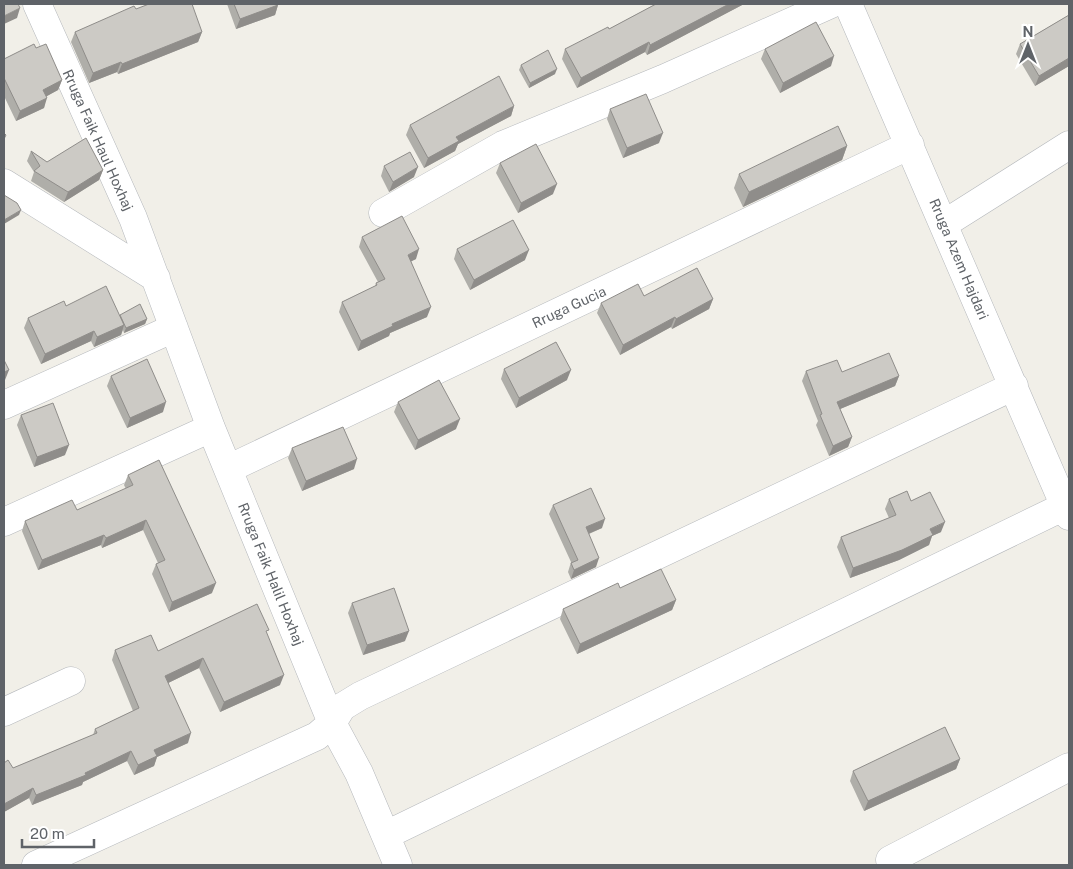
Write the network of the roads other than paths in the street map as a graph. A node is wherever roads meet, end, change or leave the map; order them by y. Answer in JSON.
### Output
{"nodes":[{"id":1,"x":37,"y":4,"type":"edge"},
{"id":2,"x":831,"y":4,"type":"edge"},
{"id":3,"x":848,"y":4,"type":"edge"},
{"id":4,"x":910,"y":144,"type":"junction"},
{"id":5,"x":1069,"y":146,"type":"edge"},
{"id":6,"x":4,"y":183,"type":"edge"},
{"id":7,"x":383,"y":213,"type":"dead end"},
{"id":8,"x":944,"y":224,"type":"junction"},
{"id":9,"x":156,"y":278,"type":"junction"},
{"id":10,"x":174,"y":328,"type":"junction"},
{"id":11,"x":1014,"y":386,"type":"junction"},
{"id":12,"x":4,"y":405,"type":"edge"},
{"id":13,"x":211,"y":428,"type":"junction"},
{"id":14,"x":228,"y":469,"type":"junction"},
{"id":15,"x":1067,"y":511,"type":"edge"},
{"id":16,"x":4,"y":522,"type":"edge"},
{"id":17,"x":71,"y":681,"type":"dead end"},
{"id":18,"x":4,"y":712,"type":"edge"},
{"id":19,"x":332,"y":723,"type":"junction"},
{"id":20,"x":1069,"y":766,"type":"edge"},
{"id":21,"x":386,"y":835,"type":"junction"},
{"id":22,"x":890,"y":860,"type":"dead end"},
{"id":23,"x":36,"y":865,"type":"edge"},
{"id":24,"x":398,"y":865,"type":"edge"}],
"edges":[{"from":1,"to":9,"type":"street","name":"Rruga Faik Haul Hoxhaj"},
{"from":2,"to":7,"type":"street"},
{"from":3,"to":4,"type":"street","name":"Rruga Azem Hajdari"},
{"from":4,"to":8,"type":"street","name":"Rruga Azem Hajdari"},
{"from":4,"to":14,"type":"street","name":"Rruga Gucia"},
{"from":5,"to":8,"type":"street"},
{"from":6,"to":9,"type":"street"},
{"from":8,"to":11,"type":"street","name":"Rruga Azem Hajdari"},
{"from":9,"to":10,"type":"street","name":"Rruga Faik Halil Hoxhaj"},
{"from":10,"to":12,"type":"street"},
{"from":10,"to":13,"type":"street","name":"Rruga Faik Halil Hoxhaj"},
{"from":11,"to":15,"type":"street","name":"Rruga Azem Hajdari"},
{"from":11,"to":19,"type":"street"},
{"from":13,"to":14,"type":"street","name":"Rruga Faik Halil Hoxhaj"},
{"from":13,"to":16,"type":"street"},
{"from":14,"to":19,"type":"street","name":"Rruga Faik Halil Hoxhaj"},
{"from":15,"to":21,"type":"street"},
{"from":17,"to":18,"type":"street"},
{"from":19,"to":21,"type":"street","name":"Rruga Faik Halil Hoxhaj"},
{"from":19,"to":23,"type":"street"},
{"from":20,"to":22,"type":"street"},
{"from":21,"to":24,"type":"street","name":"Rruga Faik Halil Hoxhaj"}]}
